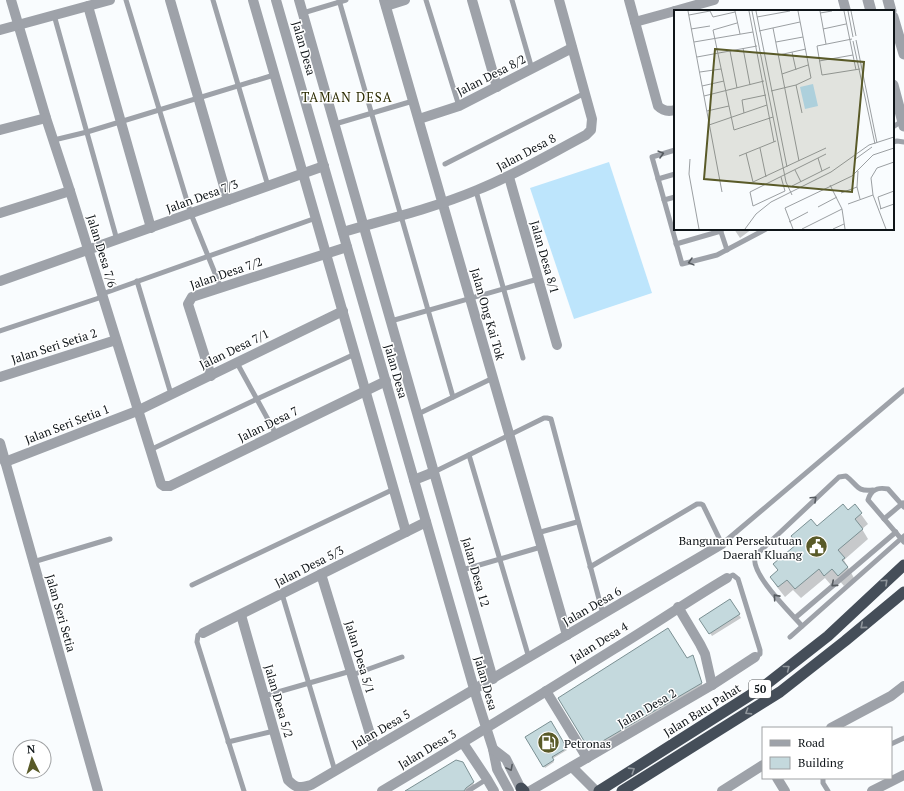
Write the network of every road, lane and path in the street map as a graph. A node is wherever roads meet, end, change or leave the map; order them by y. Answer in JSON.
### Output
{"nodes":[{"id":1,"x":11,"y":0,"type":"edge"},
{"id":2,"x":110,"y":0,"type":"edge"},
{"id":3,"x":126,"y":0,"type":"edge"},
{"id":4,"x":170,"y":0,"type":"edge"},
{"id":5,"x":213,"y":0,"type":"edge"},
{"id":6,"x":253,"y":0,"type":"edge"},
{"id":7,"x":276,"y":0,"type":"edge"},
{"id":8,"x":299,"y":0,"type":"edge"},
{"id":9,"x":346,"y":0,"type":"edge"},
{"id":10,"x":406,"y":0,"type":"edge"},
{"id":11,"x":426,"y":0,"type":"edge"},
{"id":12,"x":472,"y":0,"type":"edge"},
{"id":13,"x":512,"y":0,"type":"edge"},
{"id":14,"x":559,"y":0,"type":"edge"},
{"id":15,"x":629,"y":0,"type":"edge"},
{"id":16,"x":714,"y":0,"type":"edge"},
{"id":17,"x":843,"y":0,"type":"edge"},
{"id":18,"x":868,"y":0,"type":"edge"},
{"id":19,"x":888,"y":0,"type":"edge"},
{"id":20,"x":339,"y":1,"type":"edge"},
{"id":21,"x":385,"y":3,"type":"edge"},
{"id":22,"x":88,"y":6,"type":"junction"},
{"id":23,"x":679,"y":10,"type":"edge"},
{"id":24,"x":846,"y":10,"type":"edge"},
{"id":25,"x":871,"y":10,"type":"edge"},
{"id":26,"x":891,"y":10,"type":"edge"},
{"id":27,"x":674,"y":11,"type":"edge"},
{"id":28,"x":303,"y":14,"type":"junction"},
{"id":29,"x":54,"y":15,"type":"junction"},
{"id":30,"x":894,"y":20,"type":"edge"},
{"id":31,"x":635,"y":22,"type":"junction"},
{"id":32,"x":19,"y":25,"type":"junction"},
{"id":33,"x":0,"y":30,"type":"edge"},
{"id":34,"x":572,"y":48,"type":"junction"},
{"id":35,"x":904,"y":54,"type":"edge"},
{"id":36,"x":532,"y":69,"type":"junction"},
{"id":37,"x":274,"y":75,"type":"junction"},
{"id":38,"x":238,"y":86,"type":"junction"},
{"id":39,"x":497,"y":87,"type":"junction"},
{"id":40,"x":894,"y":89,"type":"edge"},
{"id":41,"x":585,"y":93,"type":"junction"},
{"id":42,"x":198,"y":98,"type":"junction"},
{"id":43,"x":413,"y":101,"type":"junction"},
{"id":44,"x":459,"y":106,"type":"junction"},
{"id":45,"x":160,"y":110,"type":"junction"},
{"id":46,"x":674,"y":110,"type":"edge"},
{"id":47,"x":372,"y":113,"type":"junction"},
{"id":48,"x":46,"y":118,"type":"junction"},
{"id":49,"x":419,"y":120,"type":"junction"},
{"id":50,"x":121,"y":121,"type":"junction"},
{"id":51,"x":903,"y":121,"type":"edge"},
{"id":52,"x":335,"y":124,"type":"junction"},
{"id":53,"x":894,"y":126,"type":"edge"},
{"id":54,"x":0,"y":130,"type":"edge"},
{"id":55,"x":87,"y":132,"type":"junction"},
{"id":56,"x":54,"y":140,"type":"junction"},
{"id":57,"x":894,"y":142,"type":"edge"},
{"id":58,"x":904,"y":142,"type":"edge"},
{"id":59,"x":674,"y":150,"type":"edge"},
{"id":60,"x":445,"y":164,"type":"dead end"},
{"id":61,"x":324,"y":166,"type":"junction"},
{"id":62,"x":303,"y":174,"type":"junction"},
{"id":63,"x":674,"y":174,"type":"edge"},
{"id":64,"x":509,"y":177,"type":"junction"},
{"id":65,"x":658,"y":179,"type":"junction"},
{"id":66,"x":268,"y":186,"type":"junction"},
{"id":67,"x":476,"y":190,"type":"junction"},
{"id":68,"x":70,"y":191,"type":"junction"},
{"id":69,"x":674,"y":198,"type":"edge"},
{"id":70,"x":228,"y":200,"type":"junction"},
{"id":71,"x":664,"y":200,"type":"junction"},
{"id":72,"x":443,"y":203,"type":"junction"},
{"id":73,"x":0,"y":213,"type":"edge"},
{"id":74,"x":191,"y":214,"type":"junction"},
{"id":75,"x":401,"y":215,"type":"junction"},
{"id":76,"x":316,"y":218,"type":"junction"},
{"id":77,"x":673,"y":222,"type":"edge"},
{"id":78,"x":364,"y":226,"type":"junction"},
{"id":79,"x":151,"y":228,"type":"junction"},
{"id":80,"x":674,"y":230,"type":"edge"},
{"id":81,"x":720,"y":230,"type":"edge"},
{"id":82,"x":764,"y":230,"type":"edge"},
{"id":83,"x":343,"y":232,"type":"junction"},
{"id":84,"x":117,"y":240,"type":"junction"},
{"id":85,"x":676,"y":244,"type":"junction"},
{"id":86,"x":347,"y":246,"type":"junction"},
{"id":87,"x":88,"y":250,"type":"junction"},
{"id":88,"x":728,"y":250,"type":"junction"},
{"id":89,"x":327,"y":254,"type":"junction"},
{"id":90,"x":208,"y":256,"type":"junction"},
{"id":91,"x":538,"y":279,"type":"junction"},
{"id":92,"x":0,"y":281,"type":"edge"},
{"id":93,"x":137,"y":282,"type":"junction"},
{"id":94,"x":221,"y":288,"type":"junction"},
{"id":95,"x":503,"y":289,"type":"junction"},
{"id":96,"x":102,"y":296,"type":"junction"},
{"id":97,"x":470,"y":298,"type":"junction"},
{"id":98,"x":428,"y":310,"type":"junction"},
{"id":99,"x":343,"y":311,"type":"junction"},
{"id":100,"x":391,"y":321,"type":"junction"},
{"id":101,"x":0,"y":331,"type":"edge"},
{"id":102,"x":116,"y":340,"type":"junction"},
{"id":103,"x":557,"y":345,"type":"dead end"},
{"id":104,"x":355,"y":354,"type":"junction"},
{"id":105,"x":524,"y":358,"type":"dead end"},
{"id":106,"x":237,"y":363,"type":"junction"},
{"id":107,"x":210,"y":376,"type":"junction"},
{"id":108,"x":0,"y":377,"type":"edge"},
{"id":109,"x":493,"y":378,"type":"junction"},
{"id":110,"x":386,"y":381,"type":"junction"},
{"id":111,"x":904,"y":390,"type":"edge"},
{"id":112,"x":365,"y":391,"type":"junction"},
{"id":113,"x":171,"y":394,"type":"junction"},
{"id":114,"x":453,"y":397,"type":"junction"},
{"id":115,"x":256,"y":399,"type":"junction"},
{"id":116,"x":137,"y":411,"type":"junction"},
{"id":117,"x":418,"y":414,"type":"junction"},
{"id":118,"x":276,"y":434,"type":"junction"},
{"id":119,"x":509,"y":436,"type":"junction"},
{"id":120,"x":0,"y":443,"type":"edge"},
{"id":121,"x":149,"y":450,"type":"junction"},
{"id":122,"x":469,"y":455,"type":"junction"},
{"id":123,"x":6,"y":462,"type":"junction"},
{"id":124,"x":434,"y":472,"type":"junction"},
{"id":125,"x":414,"y":480,"type":"junction"},
{"id":126,"x":161,"y":484,"type":"joint"},
{"id":127,"x":394,"y":489,"type":"junction"},
{"id":128,"x":873,"y":490,"type":"junction"},
{"id":129,"x":903,"y":504,"type":"edge"},
{"id":130,"x":884,"y":519,"type":"junction"},
{"id":131,"x":426,"y":522,"type":"junction"},
{"id":132,"x":577,"y":522,"type":"junction"},
{"id":133,"x":406,"y":532,"type":"junction"},
{"id":134,"x":896,"y":532,"type":"junction"},
{"id":135,"x":537,"y":533,"type":"junction"},
{"id":136,"x":110,"y":539,"type":"dead end"},
{"id":137,"x":903,"y":539,"type":"edge"},
{"id":138,"x":722,"y":544,"type":"junction"},
{"id":139,"x":541,"y":547,"type":"junction"},
{"id":140,"x":500,"y":559,"type":"junction"},
{"id":141,"x":33,"y":562,"type":"junction"},
{"id":142,"x":904,"y":565,"type":"edge"},
{"id":143,"x":590,"y":567,"type":"junction"},
{"id":144,"x":462,"y":570,"type":"junction"},
{"id":145,"x":321,"y":574,"type":"junction"},
{"id":146,"x":727,"y":578,"type":"joint"},
{"id":147,"x":192,"y":585,"type":"dead end"},
{"id":148,"x":904,"y":592,"type":"edge"},
{"id":149,"x":282,"y":594,"type":"junction"},
{"id":150,"x":678,"y":607,"type":"junction"},
{"id":151,"x":603,"y":614,"type":"junction"},
{"id":152,"x":241,"y":615,"type":"junction"},
{"id":153,"x":795,"y":618,"type":"junction"},
{"id":154,"x":802,"y":626,"type":"junction"},
{"id":155,"x":203,"y":633,"type":"joint"},
{"id":156,"x":567,"y":635,"type":"junction"},
{"id":157,"x":790,"y":636,"type":"dead end"},
{"id":158,"x":402,"y":657,"type":"dead end"},
{"id":159,"x":755,"y":657,"type":"joint"},
{"id":160,"x":529,"y":658,"type":"junction"},
{"id":161,"x":351,"y":673,"type":"junction"},
{"id":162,"x":493,"y":679,"type":"junction"},
{"id":163,"x":308,"y":684,"type":"junction"},
{"id":164,"x":712,"y":685,"type":"junction"},
{"id":165,"x":904,"y":686,"type":"edge"},
{"id":166,"x":546,"y":691,"type":"junction"},
{"id":167,"x":476,"y":694,"type":"junction"},
{"id":168,"x":264,"y":696,"type":"junction"},
{"id":169,"x":485,"y":725,"type":"junction"},
{"id":170,"x":833,"y":727,"type":"edge"},
{"id":171,"x":274,"y":731,"type":"junction"},
{"id":172,"x":904,"y":738,"type":"edge"},
{"id":173,"x":228,"y":742,"type":"junction"},
{"id":174,"x":463,"y":743,"type":"junction"},
{"id":175,"x":892,"y":744,"type":"edge"},
{"id":176,"x":374,"y":747,"type":"junction"},
{"id":177,"x":493,"y":750,"type":"junction"},
{"id":178,"x":587,"y":758,"type":"junction"},
{"id":179,"x":762,"y":766,"type":"edge"},
{"id":180,"x":572,"y":767,"type":"junction"},
{"id":181,"x":335,"y":771,"type":"junction"},
{"id":182,"x":904,"y":775,"type":"edge"},
{"id":183,"x":488,"y":779,"type":"junction"},
{"id":184,"x":778,"y":779,"type":"edge"},
{"id":185,"x":823,"y":779,"type":"edge"},
{"id":186,"x":300,"y":788,"type":"joint"},
{"id":187,"x":524,"y":790,"type":"edge"},
{"id":188,"x":98,"y":791,"type":"edge"},
{"id":189,"x":244,"y":791,"type":"edge"},
{"id":190,"x":382,"y":791,"type":"edge"},
{"id":191,"x":468,"y":791,"type":"edge"},
{"id":192,"x":494,"y":791,"type":"edge"},
{"id":193,"x":509,"y":791,"type":"edge"},
{"id":194,"x":598,"y":791,"type":"edge"},
{"id":195,"x":622,"y":791,"type":"edge"},
{"id":196,"x":722,"y":791,"type":"edge"},
{"id":197,"x":785,"y":791,"type":"edge"},
{"id":198,"x":828,"y":791,"type":"edge"},
{"id":199,"x":872,"y":791,"type":"edge"}],
"edges":[{"from":1,"to":32,"type":"street","name":"Jalan Desa 7/6"},
{"from":2,"to":22,"type":"street"},
{"from":3,"to":45,"type":"lane"},
{"from":4,"to":42,"type":"street"},
{"from":5,"to":38,"type":"lane"},
{"from":6,"to":37,"type":"street"},
{"from":7,"to":61,"type":"street","name":"Jalan Desa"},
{"from":8,"to":28,"type":"street","name":"Jalan Desa"},
{"from":9,"to":20,"type":"lane"},
{"from":10,"to":21,"type":"street"},
{"from":11,"to":44,"type":"lane"},
{"from":12,"to":39,"type":"street"},
{"from":13,"to":36,"type":"lane"},
{"from":14,"to":34,"type":"street","name":"Jalan Desa 8"},
{"from":15,"to":31,"type":"street"},
{"from":16,"to":23,"type":"street"},
{"from":17,"to":24,"type":"street"},
{"from":18,"to":25,"type":"street"},
{"from":19,"to":26,"type":"street"},
{"from":20,"to":28,"type":"lane"},
{"from":20,"to":47,"type":"lane"},
{"from":21,"to":43,"type":"street","name":"Jalan Ong Kai Tok"},
{"from":22,"to":29,"type":"street"},
{"from":22,"to":50,"type":"street"},
{"from":27,"to":31,"type":"street"},
{"from":28,"to":52,"type":"street","name":"Jalan Desa"},
{"from":29,"to":32,"type":"street"},
{"from":29,"to":55,"type":"lane"},
{"from":30,"to":35,"type":"street"},
{"from":31,"to":46,"type":"street"},
{"from":32,"to":33,"type":"street"},
{"from":32,"to":48,"type":"street","name":"Jalan Desa 7/6"},
{"from":34,"to":36,"type":"street","name":"Jalan Desa 8/2"},
{"from":34,"to":41,"type":"street","name":"Jalan Desa 8"},
{"from":36,"to":39,"type":"street","name":"Jalan Desa 8/2"},
{"from":37,"to":38,"type":"lane"},
{"from":37,"to":62,"type":"street"},
{"from":38,"to":42,"type":"lane"},
{"from":38,"to":66,"type":"lane"},
{"from":39,"to":44,"type":"street","name":"Jalan Desa 8/2"},
{"from":40,"to":51,"type":"street"},
{"from":41,"to":60,"type":"lane"},
{"from":41,"to":64,"type":"street","name":"Jalan Desa 8"},
{"from":42,"to":45,"type":"lane"},
{"from":42,"to":70,"type":"street"},
{"from":43,"to":47,"type":"lane"},
{"from":43,"to":49,"type":"street","name":"Jalan Ong Kai Tok"},
{"from":44,"to":49,"type":"street","name":"Jalan Desa 8/2"},
{"from":45,"to":50,"type":"lane"},
{"from":45,"to":74,"type":"lane"},
{"from":47,"to":52,"type":"lane"},
{"from":47,"to":75,"type":"lane"},
{"from":48,"to":54,"type":"street"},
{"from":48,"to":56,"type":"street","name":"Jalan Desa 7/6"},
{"from":49,"to":72,"type":"street","name":"Jalan Ong Kai Tok"},
{"from":50,"to":55,"type":"lane"},
{"from":50,"to":79,"type":"street"},
{"from":51,"to":53,"type":"lane"},
{"from":52,"to":78,"type":"street","name":"Jalan Desa"},
{"from":55,"to":56,"type":"lane"},
{"from":55,"to":84,"type":"lane"},
{"from":56,"to":68,"type":"street","name":"Jalan Desa 7/6"},
{"from":57,"to":58,"type":"lane"},
{"from":65,"to":59,"type":"lane","one_way":true},
{"from":61,"to":62,"type":"street","name":"Jalan Desa 7/3"},
{"from":61,"to":83,"type":"street","name":"Jalan Desa"},
{"from":62,"to":66,"type":"street","name":"Jalan Desa 7/3"},
{"from":62,"to":76,"type":"street"},
{"from":63,"to":65,"type":"lane"},
{"from":64,"to":67,"type":"street","name":"Jalan Desa 8"},
{"from":64,"to":91,"type":"street","name":"Jalan Desa 8/1"},
{"from":65,"to":71,"type":"lane"},
{"from":66,"to":70,"type":"street","name":"Jalan Desa 7/3"},
{"from":67,"to":72,"type":"street","name":"Jalan Desa 8"},
{"from":67,"to":95,"type":"lane"},
{"from":68,"to":73,"type":"street"},
{"from":68,"to":87,"type":"street","name":"Jalan Desa 7/6"},
{"from":69,"to":71,"type":"lane"},
{"from":70,"to":74,"type":"street","name":"Jalan Desa 7/3"},
{"from":71,"to":77,"type":"lane"},
{"from":72,"to":75,"type":"street","name":"Jalan Desa 8"},
{"from":72,"to":97,"type":"street","name":"Jalan Ong Kai Tok"},
{"from":74,"to":79,"type":"street","name":"Jalan Desa 7/3"},
{"from":74,"to":90,"type":"lane"},
{"from":75,"to":78,"type":"street","name":"Jalan Desa 8"},
{"from":75,"to":98,"type":"lane"},
{"from":76,"to":89,"type":"street"},
{"from":76,"to":90,"type":"lane"},
{"from":78,"to":83,"type":"street","name":"Jalan Desa 8"},
{"from":78,"to":100,"type":"street","name":"Jalan Desa"},
{"from":79,"to":84,"type":"street","name":"Jalan Desa 7/3"},
{"from":80,"to":85,"type":"lane"},
{"from":81,"to":85,"type":"lane"},
{"from":81,"to":88,"type":"lane"},
{"from":82,"to":88,"type":"lane"},
{"from":83,"to":86,"type":"street","name":"Jalan Desa"},
{"from":84,"to":87,"type":"street","name":"Jalan Desa 7/3"},
{"from":88,"to":85,"type":"lane","one_way":true},
{"from":86,"to":89,"type":"street","name":"Jalan Desa 7/2"},
{"from":86,"to":110,"type":"street","name":"Jalan Desa"},
{"from":87,"to":92,"type":"street","name":"Jalan Desa 7/3"},
{"from":87,"to":96,"type":"street","name":"Jalan Desa 7/6"},
{"from":89,"to":94,"type":"street","name":"Jalan Desa 7/2"},
{"from":89,"to":99,"type":"street"},
{"from":90,"to":93,"type":"lane"},
{"from":90,"to":94,"type":"lane"},
{"from":91,"to":95,"type":"lane"},
{"from":91,"to":103,"type":"street","name":"Jalan Desa 8/1"},
{"from":93,"to":96,"type":"lane"},
{"from":93,"to":113,"type":"lane"},
{"from":94,"to":107,"type":"street","name":"Jalan Desa 7/2"},
{"from":95,"to":97,"type":"lane"},
{"from":95,"to":105,"type":"lane"},
{"from":96,"to":101,"type":"lane"},
{"from":96,"to":102,"type":"street","name":"Jalan Desa 7/6"},
{"from":97,"to":98,"type":"lane"},
{"from":97,"to":109,"type":"street","name":"Jalan Ong Kai Tok"},
{"from":98,"to":100,"type":"lane"},
{"from":98,"to":114,"type":"lane"},
{"from":99,"to":104,"type":"street"},
{"from":99,"to":106,"type":"street","name":"Jalan Desa 7/1"},
{"from":100,"to":117,"type":"street","name":"Jalan Desa"},
{"from":102,"to":108,"type":"street","name":"Jalan Seri Setia 2"},
{"from":102,"to":116,"type":"street","name":"Jalan Desa 7/6"},
{"from":104,"to":112,"type":"street"},
{"from":104,"to":115,"type":"lane"},
{"from":106,"to":107,"type":"street","name":"Jalan Desa 7/1"},
{"from":106,"to":115,"type":"lane"},
{"from":107,"to":113,"type":"street","name":"Jalan Desa 7/1"},
{"from":109,"to":114,"type":"lane"},
{"from":109,"to":119,"type":"street","name":"Jalan Ong Kai Tok"},
{"from":110,"to":112,"type":"street","name":"Jalan Desa 7"},
{"from":110,"to":125,"type":"street","name":"Jalan Desa"},
{"from":111,"to":138,"type":"lane"},
{"from":112,"to":118,"type":"street","name":"Jalan Desa 7"},
{"from":112,"to":127,"type":"street"},
{"from":113,"to":116,"type":"street","name":"Jalan Desa 7/1"},
{"from":114,"to":117,"type":"lane"},
{"from":115,"to":118,"type":"lane"},
{"from":115,"to":121,"type":"lane"},
{"from":116,"to":121,"type":"street","name":"Jalan Desa 7/6"},
{"from":116,"to":123,"type":"street","name":"Jalan Seri Setia 1"},
{"from":117,"to":124,"type":"street","name":"Jalan Desa"},
{"from":118,"to":126,"type":"street","name":"Jalan Desa 7"},
{"from":119,"to":122,"type":"lane"},
{"from":119,"to":132,"type":"lane"},
{"from":119,"to":135,"type":"street","name":"Jalan Ong Kai Tok"},
{"from":120,"to":123,"type":"street","name":"Jalan Seri Setia"},
{"from":121,"to":126,"type":"street","name":"Jalan Desa 7/6"},
{"from":122,"to":124,"type":"lane"},
{"from":122,"to":140,"type":"lane"},
{"from":123,"to":141,"type":"street","name":"Jalan Seri Setia"},
{"from":124,"to":125,"type":"street"},
{"from":124,"to":144,"type":"street","name":"Jalan Desa 12"},
{"from":125,"to":131,"type":"street","name":"Jalan Desa"},
{"from":127,"to":133,"type":"street"},
{"from":127,"to":147,"type":"lane"},
{"from":128,"to":129,"type":"lane"},
{"from":128,"to":130,"type":"lane"},
{"from":153,"to":128,"type":"lane","one_way":true},
{"from":129,"to":130,"type":"lane"},
{"from":130,"to":134,"type":"lane"},
{"from":131,"to":133,"type":"street","name":"Jalan Desa 5/3"},
{"from":131,"to":167,"type":"street","name":"Jalan Desa"},
{"from":132,"to":135,"type":"lane"},
{"from":132,"to":143,"type":"lane"},
{"from":133,"to":145,"type":"street","name":"Jalan Desa 5/3"},
{"from":134,"to":137,"type":"lane"},
{"from":134,"to":153,"type":"lane","one_way":true},
{"from":135,"to":139,"type":"street","name":"Jalan Ong Kai Tok"},
{"from":136,"to":141,"type":"lane"},
{"from":137,"to":154,"type":"lane"},
{"from":138,"to":143,"type":"lane"},
{"from":138,"to":151,"type":"street","name":"Jalan Desa 6"},
{"from":139,"to":140,"type":"lane"},
{"from":139,"to":156,"type":"street","name":"Jalan Ong Kai Tok"},
{"from":140,"to":144,"type":"lane"},
{"from":140,"to":160,"type":"lane"},
{"from":141,"to":188,"type":"street","name":"Jalan Seri Setia"},
{"from":194,"to":142,"type":"highway","name":"Jalan Batu Pahat","number":"50","one_way":true},
{"from":143,"to":151,"type":"lane"},
{"from":144,"to":162,"type":"street","name":"Jalan Desa 12"},
{"from":145,"to":149,"type":"street","name":"Jalan Desa 5/3"},
{"from":145,"to":161,"type":"street","name":"Jalan Desa 5/1"},
{"from":146,"to":150,"type":"street","name":"Jalan Desa 4"},
{"from":146,"to":159,"type":"lane"},
{"from":148,"to":195,"type":"highway","number":"50","one_way":true},
{"from":149,"to":152,"type":"street","name":"Jalan Desa 5/3"},
{"from":149,"to":163,"type":"lane"},
{"from":150,"to":164,"type":"street"},
{"from":150,"to":166,"type":"street","name":"Jalan Desa 4"},
{"from":151,"to":156,"type":"street","name":"Jalan Desa 6"},
{"from":152,"to":155,"type":"street","name":"Jalan Desa 5/3"},
{"from":152,"to":168,"type":"street","name":"Jalan Desa 5/2"},
{"from":153,"to":154,"type":"lane"},
{"from":154,"to":157,"type":"lane"},
{"from":155,"to":173,"type":"lane"},
{"from":156,"to":160,"type":"street","name":"Jalan Desa 6"},
{"from":158,"to":161,"type":"lane"},
{"from":159,"to":164,"type":"street","name":"Jalan Desa 2"},
{"from":160,"to":162,"type":"street","name":"Jalan Desa 6"},
{"from":161,"to":163,"type":"lane"},
{"from":161,"to":176,"type":"street","name":"Jalan Desa 5/1"},
{"from":162,"to":167,"type":"street","name":"Jalan Desa 6"},
{"from":163,"to":168,"type":"lane"},
{"from":163,"to":181,"type":"lane"},
{"from":164,"to":178,"type":"street","name":"Jalan Desa 2"},
{"from":165,"to":170,"type":"street"},
{"from":166,"to":169,"type":"street","name":"Jalan Desa 4"},
{"from":166,"to":178,"type":"street"},
{"from":167,"to":169,"type":"street","name":"Jalan Desa"},
{"from":167,"to":176,"type":"street","name":"Jalan Desa 5"},
{"from":168,"to":171,"type":"street","name":"Jalan Desa 5/2"},
{"from":169,"to":174,"type":"street","name":"Jalan Desa 3"},
{"from":169,"to":177,"type":"street","name":"Jalan Desa"},
{"from":171,"to":173,"type":"lane"},
{"from":171,"to":186,"type":"street","name":"Jalan Desa 5/2"},
{"from":172,"to":175,"type":"lane"},
{"from":173,"to":189,"type":"lane"},
{"from":174,"to":183,"type":"street"},
{"from":174,"to":190,"type":"street","name":"Jalan Desa 3"},
{"from":176,"to":181,"type":"street","name":"Jalan Desa 5"},
{"from":177,"to":187,"type":"street","name":"Jalan Desa","one_way":true},
{"from":177,"to":193,"type":"street","name":"Jalan Desa"},
{"from":178,"to":180,"type":"street","name":"Jalan Desa 2"},
{"from":179,"to":196,"type":"street"},
{"from":180,"to":187,"type":"street","name":"Jalan Desa 2"},
{"from":180,"to":194,"type":"street"},
{"from":181,"to":186,"type":"street","name":"Jalan Desa 5"},
{"from":182,"to":199,"type":"street"},
{"from":183,"to":191,"type":"lane"},
{"from":183,"to":192,"type":"street"},
{"from":184,"to":197,"type":"street"},
{"from":185,"to":198,"type":"lane"}]}
